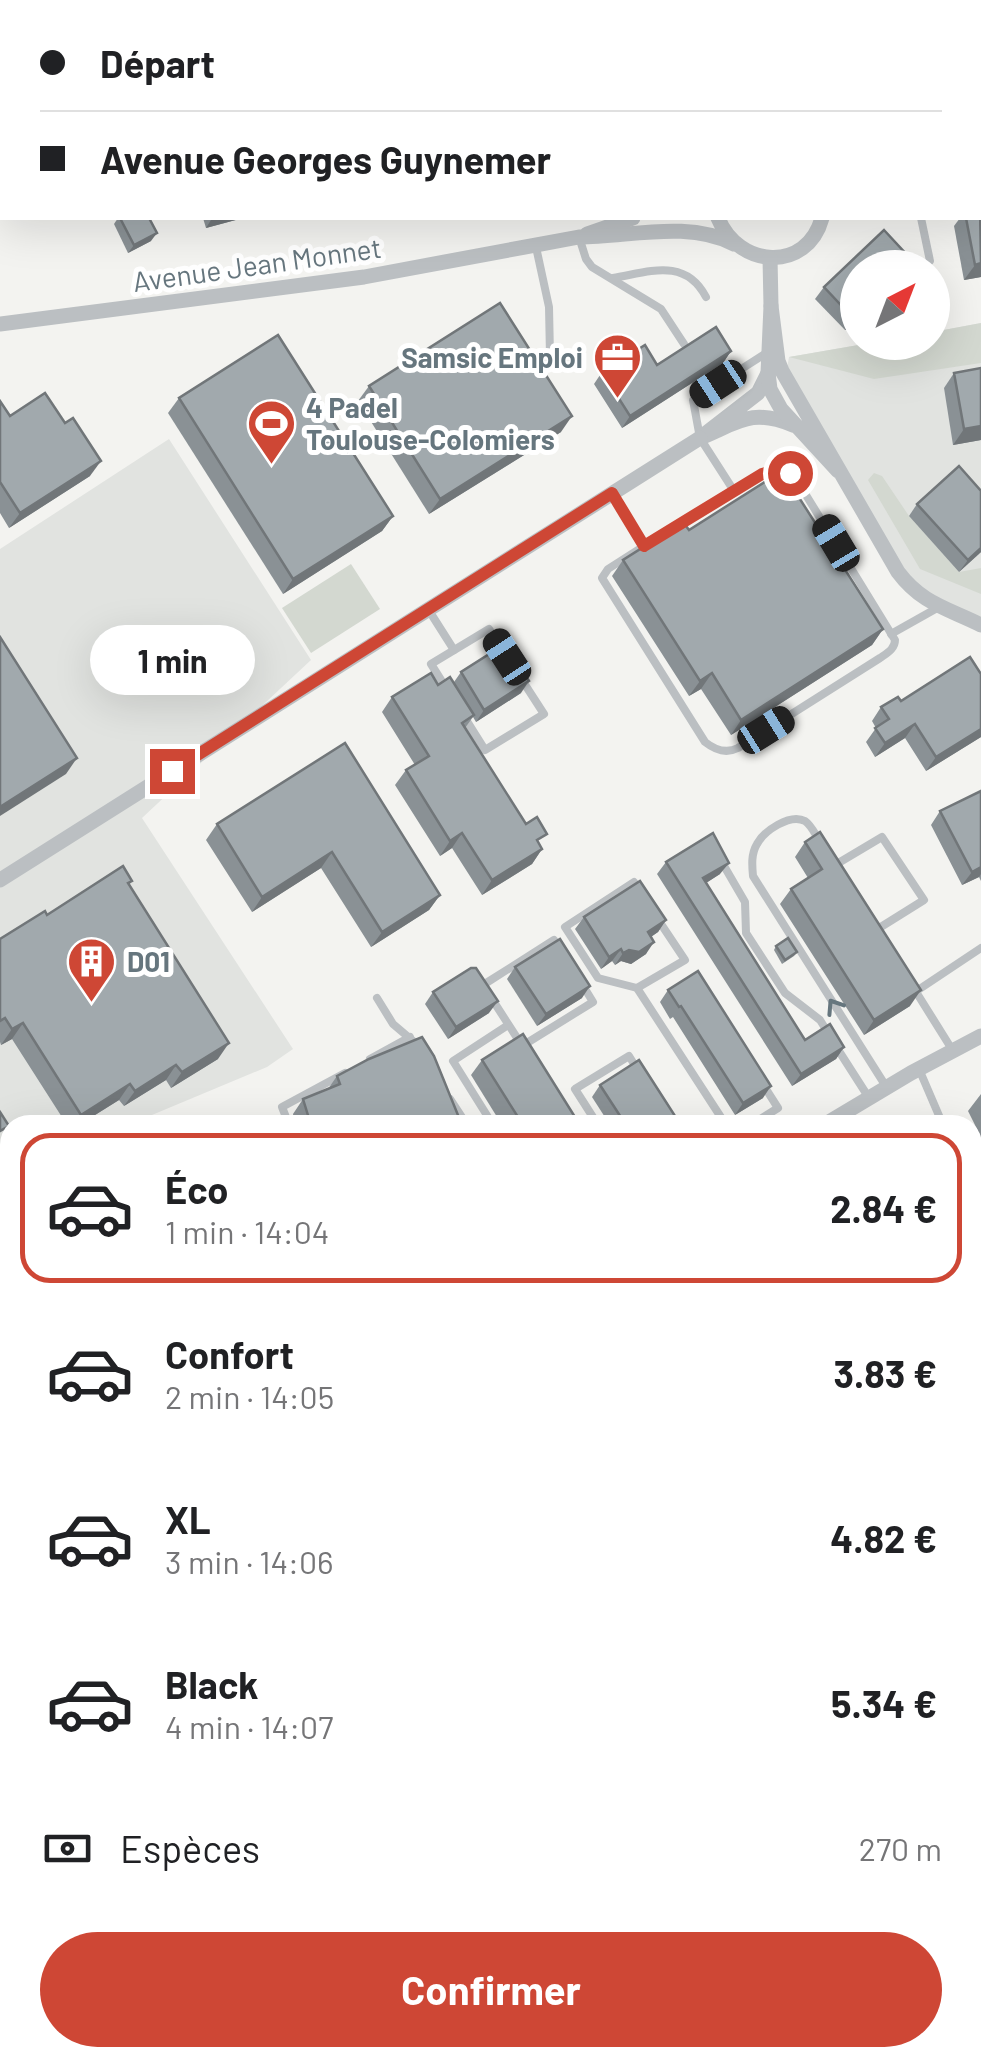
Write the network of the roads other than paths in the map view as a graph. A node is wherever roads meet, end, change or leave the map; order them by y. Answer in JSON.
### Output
{"nodes":[{"id":1,"x":626,"y":220,"type":"edge"},
{"id":2,"x":719,"y":220,"type":"edge"},
{"id":3,"x":824,"y":220,"type":"edge"},
{"id":4,"x":920,"y":220,"type":"edge"},
{"id":5,"x":579,"y":237,"type":"junction"},
{"id":6,"x":734,"y":244,"type":"junction"},
{"id":7,"x":535,"y":245,"type":"junction"},
{"id":8,"x":927,"y":250,"type":"edge"},
{"id":9,"x":770,"y":258,"type":"junction"},
{"id":10,"x":613,"y":278,"type":"junction"},
{"id":11,"x":706,"y":296,"type":"dead end"},
{"id":12,"x":771,"y":306,"type":"junction"},
{"id":13,"x":0,"y":324,"type":"edge"},
{"id":14,"x":684,"y":344,"type":"edge"},
{"id":15,"x":769,"y":352,"type":"junction"},
{"id":16,"x":550,"y":356,"type":"dead end"},
{"id":17,"x":772,"y":386,"type":"junction"},
{"id":18,"x":754,"y":416,"type":"junction"},
{"id":19,"x":805,"y":424,"type":"junction"},
{"id":20,"x":700,"y":438,"type":"junction"},
{"id":21,"x":734,"y":492,"type":"junction"},
{"id":22,"x":612,"y":493,"type":"junction"},
{"id":23,"x":644,"y":546,"type":"junction"},
{"id":24,"x":938,"y":607,"type":"junction"},
{"id":25,"x":428,"y":609,"type":"junction"},
{"id":26,"x":981,"y":625,"type":"edge"},
{"id":27,"x":891,"y":634,"type":"junction"},
{"id":28,"x":454,"y":650,"type":"junction"},
{"id":29,"x":720,"y":859,"type":"edge"},
{"id":30,"x":835,"y":865,"type":"junction"},
{"id":31,"x":0,"y":880,"type":"edge"},
{"id":32,"x":845,"y":881,"type":"edge"},
{"id":33,"x":644,"y":898,"type":"edge"},
{"id":34,"x":654,"y":913,"type":"edge"},
{"id":35,"x":866,"y":914,"type":"edge"},
{"id":36,"x":876,"y":930,"type":"junction"},
{"id":37,"x":883,"y":940,"type":"edge"},
{"id":38,"x":981,"y":948,"type":"edge"},
{"id":39,"x":564,"y":956,"type":"edge"},
{"id":40,"x":684,"y":960,"type":"junction"},
{"id":41,"x":574,"y":971,"type":"edge"},
{"id":42,"x":695,"y":976,"type":"edge"},
{"id":43,"x":908,"y":979,"type":"edge"},
{"id":44,"x":637,"y":988,"type":"junction"},
{"id":45,"x":916,"y":992,"type":"junction"},
{"id":46,"x":376,"y":998,"type":"dead end"},
{"id":47,"x":508,"y":1024,"type":"junction"},
{"id":48,"x":981,"y":1036,"type":"edge"},
{"id":49,"x":410,"y":1038,"type":"junction"},
{"id":50,"x":522,"y":1046,"type":"junction"},
{"id":51,"x":953,"y":1050,"type":"junction"},
{"id":52,"x":420,"y":1052,"type":"edge"},
{"id":53,"x":532,"y":1062,"type":"edge"},
{"id":54,"x":362,"y":1064,"type":"edge"},
{"id":55,"x":919,"y":1069,"type":"junction"},
{"id":56,"x":346,"y":1072,"type":"edge"},
{"id":57,"x":757,"y":1075,"type":"edge"},
{"id":58,"x":646,"y":1084,"type":"edge"},
{"id":59,"x":887,"y":1088,"type":"junction"},
{"id":60,"x":448,"y":1096,"type":"edge"},
{"id":61,"x":869,"y":1098,"type":"junction"},
{"id":62,"x":286,"y":1115,"type":"edge"},
{"id":63,"x":460,"y":1115,"type":"edge"},
{"id":64,"x":487,"y":1115,"type":"edge"},
{"id":65,"x":592,"y":1115,"type":"edge"},
{"id":66,"x":720,"y":1115,"type":"edge"},
{"id":67,"x":767,"y":1115,"type":"edge"},
{"id":68,"x":841,"y":1115,"type":"edge"},
{"id":69,"x":939,"y":1115,"type":"edge"}],
"edges":[{"from":1,"to":5,"type":"street","name":"Avenue Jean Monnet"},
{"from":2,"to":6,"type":"street"},
{"from":3,"to":9,"type":"street"},
{"from":4,"to":8,"type":"lane"},
{"from":5,"to":6,"type":"street","name":"Avenue Jean Monnet"},
{"from":5,"to":7,"type":"street","name":"Avenue Jean Monnet"},
{"from":5,"to":10,"type":"lane"},
{"from":6,"to":9,"type":"street","name":"Avenue Jean Monnet"},
{"from":7,"to":13,"type":"street","name":"Avenue Jean Monnet"},
{"from":7,"to":16,"type":"lane"},
{"from":9,"to":12,"type":"street"},
{"from":10,"to":11,"type":"lane"},
{"from":10,"to":14,"type":"lane"},
{"from":12,"to":15,"type":"street"},
{"from":12,"to":17,"type":"street"},
{"from":15,"to":17,"type":"street"},
{"from":15,"to":20,"type":"lane"},
{"from":17,"to":18,"type":"street"},
{"from":17,"to":19,"type":"street"},
{"from":17,"to":20,"type":"street"},
{"from":18,"to":19,"type":"street"},
{"from":18,"to":20,"type":"street"},
{"from":19,"to":24,"type":"street"},
{"from":20,"to":21,"type":"lane"},
{"from":20,"to":22,"type":"street"},
{"from":21,"to":23,"type":"lane"},
{"from":21,"to":27,"type":"lane"},
{"from":22,"to":23,"type":"lane"},
{"from":22,"to":25,"type":"street"},
{"from":23,"to":27,"type":"lane"},
{"from":24,"to":26,"type":"street"},
{"from":24,"to":27,"type":"lane"},
{"from":25,"to":28,"type":"lane"},
{"from":25,"to":31,"type":"street"},
{"from":28,"to":28,"type":"lane"},
{"from":29,"to":61,"type":"lane"},
{"from":30,"to":32,"type":"lane"},
{"from":30,"to":36,"type":"lane"},
{"from":59,"to":30,"type":"lane","one_way":true},
{"from":33,"to":44,"type":"lane"},
{"from":34,"to":40,"type":"lane"},
{"from":35,"to":36,"type":"lane"},
{"from":36,"to":37,"type":"lane"},
{"from":38,"to":45,"type":"lane"},
{"from":39,"to":47,"type":"lane"},
{"from":40,"to":42,"type":"lane"},
{"from":40,"to":44,"type":"lane"},
{"from":41,"to":50,"type":"lane"},
{"from":43,"to":45,"type":"lane"},
{"from":44,"to":66,"type":"lane"},
{"from":45,"to":51,"type":"lane"},
{"from":46,"to":49,"type":"lane"},
{"from":47,"to":50,"type":"lane"},
{"from":47,"to":64,"type":"lane"},
{"from":48,"to":51,"type":"street"},
{"from":49,"to":52,"type":"lane"},
{"from":49,"to":54,"type":"lane"},
{"from":50,"to":53,"type":"lane"},
{"from":51,"to":55,"type":"street"},
{"from":55,"to":59,"type":"street"},
{"from":55,"to":69,"type":"lane"},
{"from":56,"to":62,"type":"lane"},
{"from":57,"to":67,"type":"lane"},
{"from":58,"to":65,"type":"lane"},
{"from":59,"to":61,"type":"street"},
{"from":60,"to":63,"type":"lane"},
{"from":61,"to":68,"type":"street"}]}
